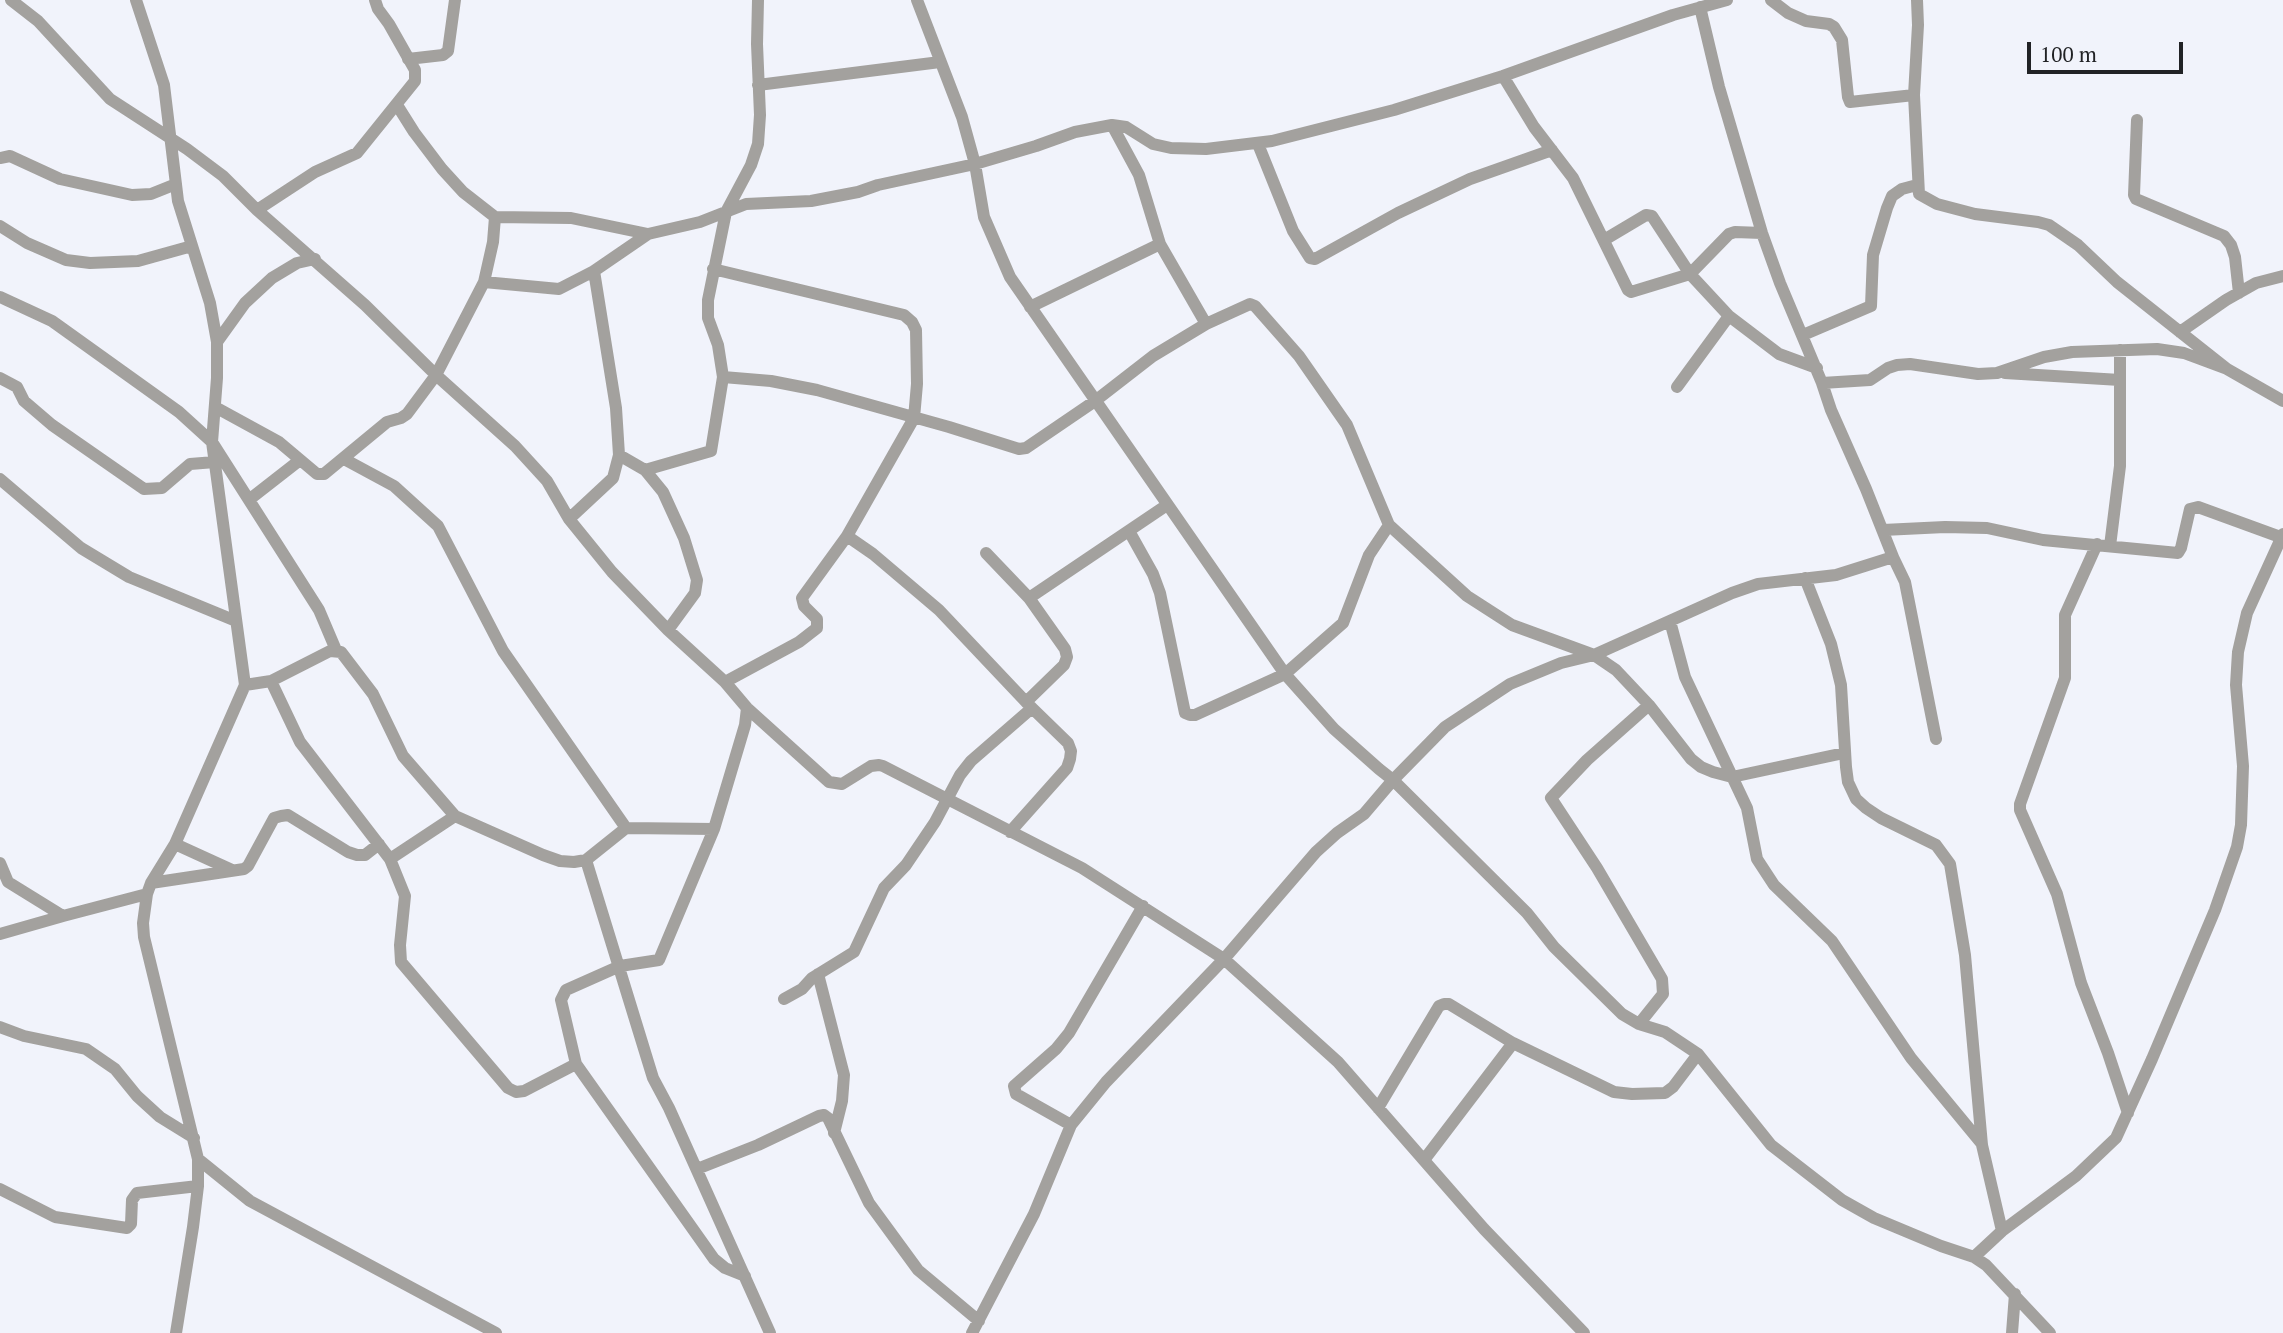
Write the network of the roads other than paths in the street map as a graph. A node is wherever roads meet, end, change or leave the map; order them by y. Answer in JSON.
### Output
{"nodes":[{"id":1,"x":11,"y":0,"type":"edge"},
{"id":2,"x":136,"y":0,"type":"edge"},
{"id":3,"x":375,"y":0,"type":"edge"},
{"id":4,"x":455,"y":0,"type":"edge"},
{"id":5,"x":758,"y":0,"type":"edge"},
{"id":6,"x":917,"y":0,"type":"edge"},
{"id":7,"x":1727,"y":0,"type":"edge"},
{"id":8,"x":1771,"y":0,"type":"edge"},
{"id":9,"x":1917,"y":0,"type":"edge"},
{"id":10,"x":1700,"y":7,"type":"junction"},
{"id":11,"x":408,"y":59,"type":"junction"},
{"id":12,"x":940,"y":62,"type":"junction"},
{"id":13,"x":1503,"y":76,"type":"junction"},
{"id":14,"x":758,"y":85,"type":"junction"},
{"id":15,"x":1914,"y":95,"type":"junction"},
{"id":16,"x":397,"y":105,"type":"junction"},
{"id":17,"x":2137,"y":120,"type":"dead end"},
{"id":18,"x":1112,"y":125,"type":"junction"},
{"id":19,"x":169,"y":139,"type":"junction"},
{"id":20,"x":1258,"y":144,"type":"junction"},
{"id":21,"x":1552,"y":150,"type":"junction"},
{"id":22,"x":0,"y":158,"type":"edge"},
{"id":23,"x":975,"y":164,"type":"junction"},
{"id":24,"x":176,"y":184,"type":"junction"},
{"id":25,"x":1917,"y":185,"type":"junction"},
{"id":26,"x":257,"y":210,"type":"junction"},
{"id":27,"x":726,"y":212,"type":"junction"},
{"id":28,"x":495,"y":217,"type":"junction"},
{"id":29,"x":0,"y":226,"type":"edge"},
{"id":30,"x":1762,"y":233,"type":"junction"},
{"id":31,"x":648,"y":234,"type":"junction"},
{"id":32,"x":1604,"y":240,"type":"junction"},
{"id":33,"x":1160,"y":244,"type":"junction"},
{"id":34,"x":192,"y":246,"type":"junction"},
{"id":35,"x":314,"y":259,"type":"junction"},
{"id":36,"x":713,"y":269,"type":"junction"},
{"id":37,"x":594,"y":271,"type":"junction"},
{"id":38,"x":1689,"y":274,"type":"junction"},
{"id":39,"x":2283,"y":276,"type":"edge"},
{"id":40,"x":484,"y":282,"type":"junction"},
{"id":41,"x":2239,"y":293,"type":"junction"},
{"id":42,"x":0,"y":297,"type":"edge"},
{"id":43,"x":1030,"y":307,"type":"junction"},
{"id":44,"x":1728,"y":316,"type":"junction"},
{"id":45,"x":1206,"y":324,"type":"junction"},
{"id":46,"x":2180,"y":332,"type":"junction"},
{"id":47,"x":1803,"y":335,"type":"junction"},
{"id":48,"x":216,"y":342,"type":"junction"},
{"id":49,"x":2120,"y":349,"type":"junction"},
{"id":50,"x":1817,"y":368,"type":"junction"},
{"id":51,"x":2227,"y":369,"type":"junction"},
{"id":52,"x":1997,"y":373,"type":"junction"},
{"id":53,"x":436,"y":376,"type":"junction"},
{"id":54,"x":723,"y":377,"type":"junction"},
{"id":55,"x":0,"y":378,"type":"edge"},
{"id":56,"x":2120,"y":380,"type":"junction"},
{"id":57,"x":1822,"y":383,"type":"junction"},
{"id":58,"x":1677,"y":387,"type":"dead end"},
{"id":59,"x":1095,"y":401,"type":"junction"},
{"id":60,"x":2283,"y":401,"type":"edge"},
{"id":61,"x":215,"y":407,"type":"junction"},
{"id":62,"x":914,"y":418,"type":"junction"},
{"id":63,"x":212,"y":442,"type":"junction"},
{"id":64,"x":620,"y":455,"type":"junction"},
{"id":65,"x":344,"y":459,"type":"junction"},
{"id":66,"x":300,"y":460,"type":"junction"},
{"id":67,"x":215,"y":462,"type":"junction"},
{"id":68,"x":645,"y":470,"type":"junction"},
{"id":69,"x":0,"y":479,"type":"edge"},
{"id":70,"x":250,"y":499,"type":"junction"},
{"id":71,"x":1167,"y":505,"type":"junction"},
{"id":72,"x":569,"y":519,"type":"junction"},
{"id":73,"x":1389,"y":525,"type":"junction"},
{"id":74,"x":1883,"y":530,"type":"junction"},
{"id":75,"x":1129,"y":531,"type":"junction"},
{"id":76,"x":2283,"y":536,"type":"edge"},
{"id":77,"x":847,"y":537,"type":"junction"},
{"id":78,"x":2104,"y":545,"type":"junction"},
{"id":79,"x":986,"y":553,"type":"dead end"},
{"id":80,"x":1893,"y":557,"type":"junction"},
{"id":81,"x":1805,"y":578,"type":"junction"},
{"id":82,"x":1029,"y":598,"type":"junction"},
{"id":83,"x":236,"y":621,"type":"junction"},
{"id":84,"x":1670,"y":621,"type":"junction"},
{"id":85,"x":668,"y":630,"type":"junction"},
{"id":86,"x":336,"y":650,"type":"junction"},
{"id":87,"x":1594,"y":655,"type":"junction"},
{"id":88,"x":1285,"y":674,"type":"junction"},
{"id":89,"x":271,"y":681,"type":"junction"},
{"id":90,"x":725,"y":682,"type":"junction"},
{"id":91,"x":245,"y":685,"type":"junction"},
{"id":92,"x":1029,"y":705,"type":"junction"},
{"id":93,"x":1649,"y":705,"type":"junction"},
{"id":94,"x":747,"y":708,"type":"junction"},
{"id":95,"x":1936,"y":739,"type":"dead end"},
{"id":96,"x":1844,"y":753,"type":"junction"},
{"id":97,"x":1732,"y":777,"type":"junction"},
{"id":98,"x":1393,"y":780,"type":"junction"},
{"id":99,"x":946,"y":798,"type":"junction"},
{"id":100,"x":455,"y":816,"type":"junction"},
{"id":101,"x":626,"y":828,"type":"junction"},
{"id":102,"x":714,"y":829,"type":"junction"},
{"id":103,"x":1010,"y":832,"type":"junction"},
{"id":104,"x":174,"y":844,"type":"junction"},
{"id":105,"x":379,"y":844,"type":"junction"},
{"id":106,"x":390,"y":859,"type":"junction"},
{"id":107,"x":586,"y":860,"type":"junction"},
{"id":108,"x":0,"y":863,"type":"edge"},
{"id":109,"x":233,"y":870,"type":"junction"},
{"id":110,"x":149,"y":888,"type":"junction"},
{"id":111,"x":1143,"y":906,"type":"junction"},
{"id":112,"x":63,"y":916,"type":"junction"},
{"id":113,"x":0,"y":934,"type":"edge"},
{"id":114,"x":1224,"y":959,"type":"junction"},
{"id":115,"x":620,"y":966,"type":"junction"},
{"id":116,"x":818,"y":974,"type":"junction"},
{"id":117,"x":784,"y":999,"type":"dead end"},
{"id":118,"x":1639,"y":1024,"type":"junction"},
{"id":119,"x":0,"y":1027,"type":"edge"},
{"id":120,"x":1513,"y":1043,"type":"junction"},
{"id":121,"x":1698,"y":1054,"type":"junction"},
{"id":122,"x":576,"y":1064,"type":"junction"},
{"id":123,"x":1378,"y":1108,"type":"junction"},
{"id":124,"x":2128,"y":1113,"type":"junction"},
{"id":125,"x":1071,"y":1125,"type":"junction"},
{"id":126,"x":834,"y":1133,"type":"junction"},
{"id":127,"x":194,"y":1138,"type":"junction"},
{"id":128,"x":1982,"y":1145,"type":"junction"},
{"id":129,"x":198,"y":1159,"type":"junction"},
{"id":130,"x":1424,"y":1160,"type":"junction"},
{"id":131,"x":697,"y":1169,"type":"junction"},
{"id":132,"x":198,"y":1186,"type":"junction"},
{"id":133,"x":0,"y":1189,"type":"edge"},
{"id":134,"x":2003,"y":1231,"type":"junction"},
{"id":135,"x":1973,"y":1257,"type":"junction"},
{"id":136,"x":745,"y":1276,"type":"junction"},
{"id":137,"x":2015,"y":1294,"type":"junction"},
{"id":138,"x":975,"y":1327,"type":"edge"},
{"id":139,"x":176,"y":1333,"type":"edge"},
{"id":140,"x":496,"y":1333,"type":"edge"},
{"id":141,"x":770,"y":1333,"type":"edge"},
{"id":142,"x":1584,"y":1333,"type":"edge"},
{"id":143,"x":2012,"y":1333,"type":"edge"},
{"id":144,"x":2050,"y":1333,"type":"edge"}],
"edges":[{"from":1,"to":19,"type":"street"},
{"from":2,"to":19,"type":"street"},
{"from":3,"to":11,"type":"street"},
{"from":4,"to":11,"type":"street"},
{"from":5,"to":14,"type":"street"},
{"from":6,"to":12,"type":"street"},
{"from":7,"to":10,"type":"street"},
{"from":8,"to":15,"type":"street"},
{"from":9,"to":15,"type":"street"},
{"from":10,"to":13,"type":"street"},
{"from":10,"to":30,"type":"street"},
{"from":11,"to":16,"type":"street"},
{"from":12,"to":14,"type":"street"},
{"from":12,"to":23,"type":"street"},
{"from":13,"to":20,"type":"street"},
{"from":13,"to":21,"type":"street"},
{"from":14,"to":27,"type":"street"},
{"from":15,"to":25,"type":"street"},
{"from":16,"to":26,"type":"street"},
{"from":16,"to":28,"type":"street"},
{"from":17,"to":41,"type":"street"},
{"from":18,"to":20,"type":"street"},
{"from":18,"to":23,"type":"street"},
{"from":18,"to":33,"type":"street"},
{"from":19,"to":24,"type":"street"},
{"from":19,"to":26,"type":"street"},
{"from":20,"to":21,"type":"street"},
{"from":21,"to":32,"type":"street"},
{"from":22,"to":24,"type":"street"},
{"from":23,"to":27,"type":"street"},
{"from":23,"to":43,"type":"street"},
{"from":24,"to":34,"type":"street"},
{"from":25,"to":46,"type":"street"},
{"from":25,"to":47,"type":"street"},
{"from":26,"to":35,"type":"street"},
{"from":27,"to":31,"type":"street"},
{"from":27,"to":36,"type":"street"},
{"from":28,"to":31,"type":"street"},
{"from":28,"to":40,"type":"street"},
{"from":29,"to":34,"type":"street"},
{"from":30,"to":38,"type":"street"},
{"from":30,"to":47,"type":"street"},
{"from":31,"to":37,"type":"street"},
{"from":32,"to":38,"type":"street"},
{"from":32,"to":38,"type":"street"},
{"from":33,"to":43,"type":"street"},
{"from":33,"to":45,"type":"street"},
{"from":34,"to":48,"type":"street"},
{"from":35,"to":48,"type":"street"},
{"from":35,"to":53,"type":"street"},
{"from":36,"to":54,"type":"street"},
{"from":36,"to":62,"type":"street"},
{"from":37,"to":40,"type":"street"},
{"from":37,"to":64,"type":"street"},
{"from":38,"to":44,"type":"street"},
{"from":39,"to":41,"type":"street"},
{"from":40,"to":53,"type":"street"},
{"from":41,"to":46,"type":"street"},
{"from":42,"to":63,"type":"street"},
{"from":43,"to":59,"type":"street"},
{"from":44,"to":50,"type":"street"},
{"from":44,"to":58,"type":"street"},
{"from":45,"to":59,"type":"street"},
{"from":45,"to":73,"type":"street"},
{"from":46,"to":51,"type":"street"},
{"from":47,"to":50,"type":"street"},
{"from":48,"to":61,"type":"street"},
{"from":49,"to":51,"type":"street"},
{"from":49,"to":52,"type":"street"},
{"from":49,"to":56,"type":"street"},
{"from":50,"to":57,"type":"street"},
{"from":51,"to":60,"type":"street"},
{"from":52,"to":56,"type":"street"},
{"from":52,"to":57,"type":"street"},
{"from":53,"to":65,"type":"street"},
{"from":53,"to":72,"type":"street"},
{"from":54,"to":62,"type":"street"},
{"from":54,"to":68,"type":"street"},
{"from":55,"to":67,"type":"street"},
{"from":56,"to":78,"type":"street"},
{"from":57,"to":74,"type":"street"},
{"from":59,"to":62,"type":"street"},
{"from":59,"to":71,"type":"street"},
{"from":61,"to":63,"type":"street"},
{"from":61,"to":66,"type":"street"},
{"from":62,"to":77,"type":"street"},
{"from":63,"to":67,"type":"street"},
{"from":63,"to":70,"type":"street"},
{"from":64,"to":68,"type":"street"},
{"from":64,"to":72,"type":"street"},
{"from":65,"to":66,"type":"street"},
{"from":65,"to":101,"type":"street"},
{"from":66,"to":70,"type":"street"},
{"from":67,"to":83,"type":"street"},
{"from":68,"to":85,"type":"street"},
{"from":69,"to":83,"type":"street"},
{"from":70,"to":86,"type":"street"},
{"from":71,"to":75,"type":"street"},
{"from":71,"to":88,"type":"street"},
{"from":72,"to":85,"type":"street"},
{"from":73,"to":87,"type":"street"},
{"from":73,"to":88,"type":"street"},
{"from":74,"to":78,"type":"street"},
{"from":74,"to":80,"type":"street"},
{"from":75,"to":82,"type":"street"},
{"from":75,"to":88,"type":"street"},
{"from":76,"to":78,"type":"street"},
{"from":76,"to":124,"type":"street"},
{"from":77,"to":90,"type":"street"},
{"from":77,"to":92,"type":"street"},
{"from":78,"to":124,"type":"street"},
{"from":79,"to":82,"type":"street"},
{"from":80,"to":81,"type":"street"},
{"from":80,"to":95,"type":"street"},
{"from":81,"to":84,"type":"street"},
{"from":81,"to":96,"type":"street"},
{"from":82,"to":92,"type":"street"},
{"from":83,"to":91,"type":"street"},
{"from":84,"to":87,"type":"street"},
{"from":84,"to":97,"type":"street"},
{"from":85,"to":90,"type":"street"},
{"from":86,"to":89,"type":"street"},
{"from":86,"to":100,"type":"street"},
{"from":87,"to":93,"type":"street"},
{"from":87,"to":98,"type":"street"},
{"from":88,"to":98,"type":"street"},
{"from":89,"to":91,"type":"street"},
{"from":89,"to":105,"type":"street"},
{"from":90,"to":94,"type":"street"},
{"from":91,"to":104,"type":"street"},
{"from":92,"to":99,"type":"street"},
{"from":92,"to":103,"type":"street"},
{"from":93,"to":97,"type":"street"},
{"from":93,"to":118,"type":"street"},
{"from":94,"to":99,"type":"street"},
{"from":94,"to":102,"type":"street"},
{"from":96,"to":97,"type":"street"},
{"from":96,"to":128,"type":"street"},
{"from":97,"to":128,"type":"street"},
{"from":98,"to":114,"type":"street"},
{"from":98,"to":118,"type":"street"},
{"from":99,"to":103,"type":"street"},
{"from":99,"to":116,"type":"street"},
{"from":100,"to":106,"type":"street"},
{"from":100,"to":107,"type":"street"},
{"from":101,"to":102,"type":"street"},
{"from":101,"to":107,"type":"street"},
{"from":102,"to":115,"type":"street"},
{"from":103,"to":111,"type":"street"},
{"from":104,"to":109,"type":"street"},
{"from":104,"to":110,"type":"street"},
{"from":105,"to":106,"type":"street"},
{"from":105,"to":109,"type":"street"},
{"from":106,"to":122,"type":"street"},
{"from":107,"to":115,"type":"street"},
{"from":108,"to":112,"type":"street"},
{"from":109,"to":110,"type":"street"},
{"from":110,"to":112,"type":"street"},
{"from":110,"to":127,"type":"street"},
{"from":111,"to":114,"type":"street"},
{"from":111,"to":125,"type":"street"},
{"from":112,"to":113,"type":"street"},
{"from":114,"to":123,"type":"street"},
{"from":114,"to":125,"type":"street"},
{"from":115,"to":122,"type":"street"},
{"from":115,"to":131,"type":"street"},
{"from":116,"to":117,"type":"street"},
{"from":116,"to":126,"type":"street"},
{"from":118,"to":121,"type":"street"},
{"from":119,"to":127,"type":"street"},
{"from":120,"to":121,"type":"street"},
{"from":120,"to":123,"type":"street"},
{"from":120,"to":130,"type":"street"},
{"from":121,"to":135,"type":"street"},
{"from":122,"to":136,"type":"street"},
{"from":123,"to":130,"type":"street"},
{"from":124,"to":134,"type":"street"},
{"from":125,"to":138,"type":"street"},
{"from":126,"to":131,"type":"street"},
{"from":126,"to":138,"type":"street"},
{"from":127,"to":129,"type":"street"},
{"from":128,"to":134,"type":"street"},
{"from":129,"to":132,"type":"street"},
{"from":129,"to":140,"type":"street"},
{"from":130,"to":142,"type":"street"},
{"from":131,"to":136,"type":"street"},
{"from":132,"to":133,"type":"street"},
{"from":132,"to":139,"type":"street"},
{"from":134,"to":135,"type":"street"},
{"from":135,"to":137,"type":"street"},
{"from":136,"to":141,"type":"street"},
{"from":137,"to":143,"type":"street"},
{"from":137,"to":144,"type":"street"}]}
